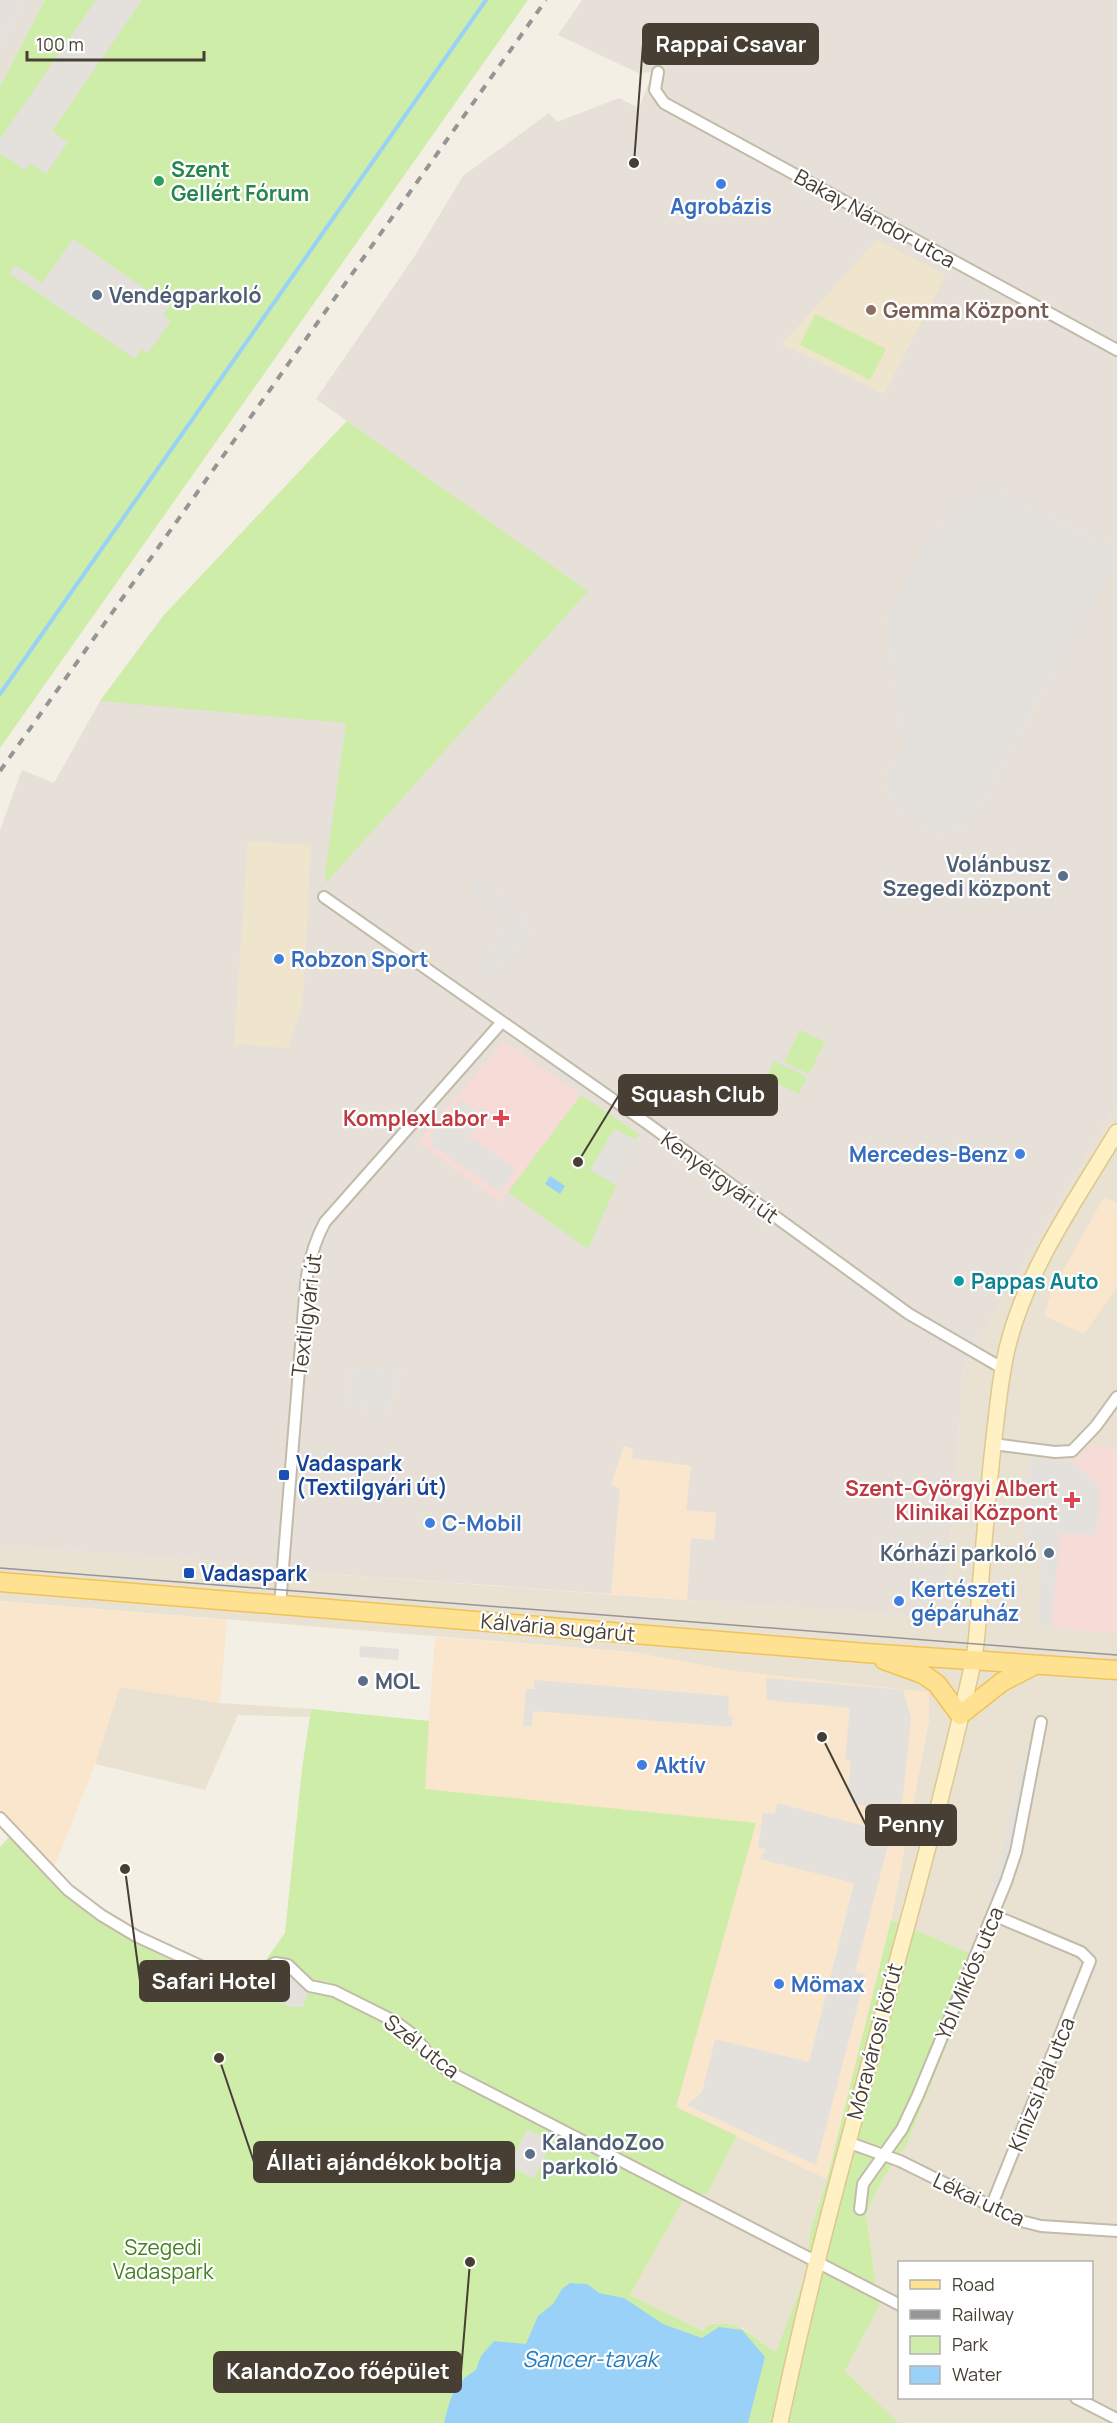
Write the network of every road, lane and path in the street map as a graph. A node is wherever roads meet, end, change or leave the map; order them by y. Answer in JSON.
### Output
{"nodes":[{"id":1,"x":658,"y":72,"type":"dead end"},
{"id":2,"x":1117,"y":350,"type":"edge"},
{"id":3,"x":324,"y":897,"type":"dead end"},
{"id":4,"x":501,"y":1023,"type":"junction"},
{"id":5,"x":1117,"y":1132,"type":"edge"},
{"id":6,"x":1002,"y":1368,"type":"junction"},
{"id":7,"x":1117,"y":1397,"type":"edge"},
{"id":8,"x":993,"y":1444,"type":"junction"},
{"id":9,"x":0,"y":1582,"type":"edge"},
{"id":10,"x":280,"y":1605,"type":"junction"},
{"id":11,"x":866,"y":1653,"type":"junction"},
{"id":12,"x":974,"y":1660,"type":"junction"},
{"id":13,"x":1038,"y":1664,"type":"junction"},
{"id":14,"x":1117,"y":1670,"type":"edge"},
{"id":15,"x":960,"y":1715,"type":"junction"},
{"id":16,"x":1041,"y":1722,"type":"dead end"},
{"id":17,"x":0,"y":1818,"type":"edge"},
{"id":18,"x":993,"y":1915,"type":"junction"},
{"id":19,"x":847,"y":2142,"type":"junction"},
{"id":20,"x":884,"y":2154,"type":"junction"},
{"id":21,"x":991,"y":2207,"type":"junction"},
{"id":22,"x":860,"y":2209,"type":"dead end"},
{"id":23,"x":1117,"y":2231,"type":"edge"},
{"id":24,"x":817,"y":2263,"type":"junction"},
{"id":25,"x":898,"y":2304,"type":"edge"},
{"id":26,"x":1080,"y":2399,"type":"edge"},
{"id":27,"x":1117,"y":2419,"type":"edge"},
{"id":28,"x":780,"y":2423,"type":"edge"}],
"edges":[{"from":1,"to":2,"type":"street","name":"Bakay Nándor utca"},
{"from":3,"to":4,"type":"street","name":"Kenyérgyári út"},
{"from":4,"to":6,"type":"street","name":"Kenyérgyári út"},
{"from":4,"to":10,"type":"street","name":"Textilgyári út"},
{"from":5,"to":6,"type":"main road","name":"Móravárosi körút"},
{"from":6,"to":8,"type":"main road","name":"Móravárosi körút"},
{"from":7,"to":8,"type":"street"},
{"from":8,"to":12,"type":"main road","name":"Móravárosi körút"},
{"from":9,"to":10,"type":"main road","name":"Kálvária sugárút"},
{"from":10,"to":11,"type":"main road","name":"Kálvária sugárút"},
{"from":11,"to":12,"type":"main road","name":"Kálvária sugárút"},
{"from":11,"to":15,"type":"main road"},
{"from":12,"to":13,"type":"main road","name":"Kálvária sugárút"},
{"from":12,"to":15,"type":"main road","name":"Móravárosi körút"},
{"from":13,"to":14,"type":"main road","name":"Kálvária sugárút"},
{"from":13,"to":15,"type":"main road"},
{"from":15,"to":19,"type":"main road","name":"Móravárosi körút"},
{"from":16,"to":18,"type":"street","name":"Ybl Miklós utca"},
{"from":17,"to":24,"type":"street","name":"Szél utca"},
{"from":18,"to":20,"type":"street","name":"Ybl Miklós utca"},
{"from":18,"to":21,"type":"street","name":"Kinizsi Pál utca"},
{"from":19,"to":20,"type":"street","name":"Lékai utca"},
{"from":19,"to":24,"type":"main road","name":"Móravárosi körút"},
{"from":20,"to":21,"type":"street","name":"Lékai utca"},
{"from":20,"to":22,"type":"street","name":"Ybl Miklós utca"},
{"from":21,"to":23,"type":"street","name":"Lékai utca"},
{"from":24,"to":25,"type":"street","name":"Szél utca"},
{"from":24,"to":28,"type":"main road","name":"Móravárosi körút"},
{"from":26,"to":27,"type":"street"}]}
